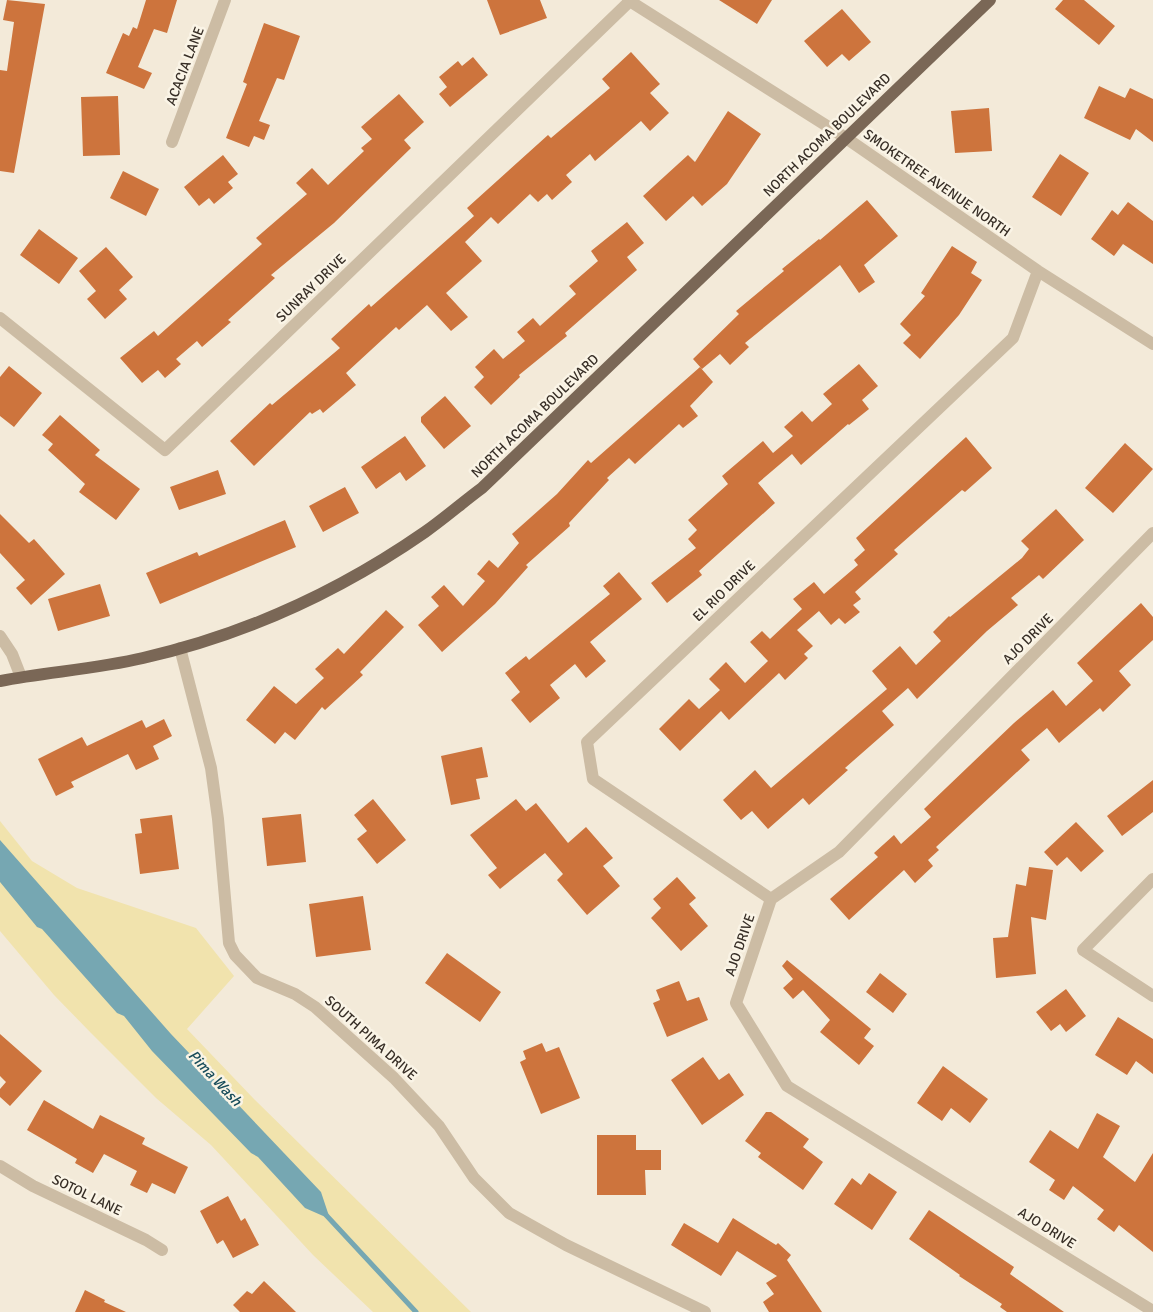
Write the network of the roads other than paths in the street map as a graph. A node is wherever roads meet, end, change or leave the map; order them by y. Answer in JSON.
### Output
{"nodes":[{"id":1,"x":225,"y":0,"type":"edge"},
{"id":2,"x":990,"y":0,"type":"edge"},
{"id":3,"x":629,"y":1,"type":"edge"},
{"id":4,"x":846,"y":138,"type":"junction"},
{"id":5,"x":172,"y":142,"type":"dead end"},
{"id":6,"x":1038,"y":270,"type":"junction"},
{"id":7,"x":0,"y":318,"type":"edge"},
{"id":8,"x":1153,"y":344,"type":"edge"},
{"id":9,"x":1153,"y":533,"type":"edge"},
{"id":10,"x":0,"y":636,"type":"edge"},
{"id":11,"x":180,"y":648,"type":"junction"},
{"id":12,"x":21,"y":677,"type":"junction"},
{"id":13,"x":0,"y":681,"type":"edge"},
{"id":14,"x":1153,"y":879,"type":"edge"},
{"id":15,"x":771,"y":899,"type":"junction"},
{"id":16,"x":1153,"y":996,"type":"edge"},
{"id":17,"x":0,"y":1166,"type":"edge"},
{"id":18,"x":162,"y":1250,"type":"dead end"},
{"id":19,"x":1153,"y":1311,"type":"edge"},
{"id":20,"x":705,"y":1312,"type":"edge"}],
"edges":[{"from":1,"to":5,"type":"street","name":"ACACIA LANE"},
{"from":2,"to":4,"type":"main road","name":"NORTH ACOMA BOULEVARD"},
{"from":3,"to":4,"type":"street","name":"SMOKETREE AVENUE NORTH"},
{"from":3,"to":7,"type":"street","name":"SUNRAY DRIVE"},
{"from":4,"to":6,"type":"street","name":"SMOKETREE AVENUE NORTH"},
{"from":4,"to":11,"type":"main road","name":"NORTH ACOMA BOULEVARD"},
{"from":6,"to":8,"type":"street","name":"SMOKETREE AVENUE NORTH"},
{"from":6,"to":15,"type":"street","name":"EL RIO DRIVE"},
{"from":9,"to":15,"type":"street","name":"AJO DRIVE"},
{"from":10,"to":12,"type":"street"},
{"from":11,"to":12,"type":"main road","name":"NORTH ACOMA BOULEVARD"},
{"from":11,"to":20,"type":"street","name":"SOUTH PIMA DRIVE"},
{"from":12,"to":13,"type":"main road","name":"NORTH ACOMA BOULEVARD"},
{"from":14,"to":16,"type":"street"},
{"from":15,"to":19,"type":"street","name":"AJO DRIVE"},
{"from":17,"to":18,"type":"street","name":"SOTOL LANE"}]}
